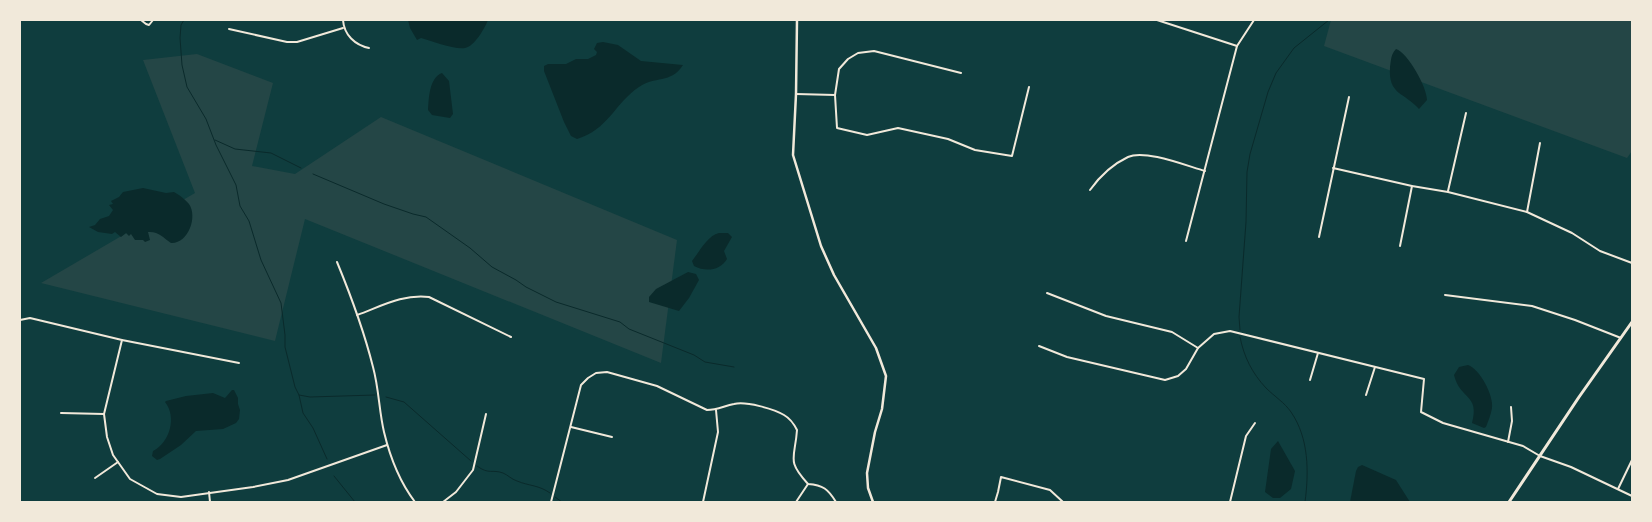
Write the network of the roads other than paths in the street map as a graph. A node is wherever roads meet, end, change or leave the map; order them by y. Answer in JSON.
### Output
{"nodes":[{"id":1,"x":142,"y":20,"type":"edge"},
{"id":2,"x":153,"y":20,"type":"edge"},
{"id":3,"x":342,"y":20,"type":"edge"},
{"id":4,"x":796,"y":20,"type":"edge"},
{"id":5,"x":1157,"y":20,"type":"edge"},
{"id":6,"x":1254,"y":20,"type":"edge"},
{"id":7,"x":343,"y":28,"type":"junction"},
{"id":8,"x":230,"y":30,"type":"dead end"},
{"id":9,"x":1237,"y":46,"type":"junction"},
{"id":10,"x":369,"y":48,"type":"dead end"},
{"id":11,"x":961,"y":73,"type":"dead end"},
{"id":12,"x":1029,"y":87,"type":"dead end"},
{"id":13,"x":796,"y":94,"type":"junction"},
{"id":14,"x":836,"y":95,"type":"junction"},
{"id":15,"x":1349,"y":97,"type":"dead end"},
{"id":16,"x":1466,"y":113,"type":"dead end"},
{"id":17,"x":1540,"y":144,"type":"dead end"},
{"id":18,"x":1333,"y":168,"type":"junction"},
{"id":19,"x":1205,"y":171,"type":"junction"},
{"id":20,"x":1412,"y":186,"type":"junction"},
{"id":21,"x":1090,"y":190,"type":"dead end"},
{"id":22,"x":1448,"y":192,"type":"junction"},
{"id":23,"x":1527,"y":212,"type":"junction"},
{"id":24,"x":1319,"y":237,"type":"dead end"},
{"id":25,"x":1186,"y":241,"type":"dead end"},
{"id":26,"x":1400,"y":246,"type":"dead end"},
{"id":27,"x":337,"y":262,"type":"dead end"},
{"id":28,"x":1632,"y":263,"type":"edge"},
{"id":29,"x":1047,"y":293,"type":"dead end"},
{"id":30,"x":1445,"y":295,"type":"dead end"},
{"id":31,"x":357,"y":316,"type":"junction"},
{"id":32,"x":20,"y":320,"type":"edge"},
{"id":33,"x":1632,"y":322,"type":"edge"},
{"id":34,"x":511,"y":337,"type":"dead end"},
{"id":35,"x":1621,"y":338,"type":"junction"},
{"id":36,"x":122,"y":340,"type":"junction"},
{"id":37,"x":1039,"y":346,"type":"dead end"},
{"id":38,"x":1198,"y":348,"type":"junction"},
{"id":39,"x":1318,"y":353,"type":"junction"},
{"id":40,"x":239,"y":363,"type":"dead end"},
{"id":41,"x":1375,"y":367,"type":"junction"},
{"id":42,"x":1310,"y":380,"type":"dead end"},
{"id":43,"x":1366,"y":395,"type":"dead end"},
{"id":44,"x":1510,"y":407,"type":"dead end"},
{"id":45,"x":716,"y":410,"type":"junction"},
{"id":46,"x":62,"y":413,"type":"dead end"},
{"id":47,"x":104,"y":414,"type":"junction"},
{"id":48,"x":486,"y":414,"type":"dead end"},
{"id":49,"x":1255,"y":423,"type":"dead end"},
{"id":50,"x":570,"y":427,"type":"junction"},
{"id":51,"x":612,"y":438,"type":"dead end"},
{"id":52,"x":1508,"y":442,"type":"junction"},
{"id":53,"x":387,"y":445,"type":"junction"},
{"id":54,"x":1540,"y":456,"type":"junction"},
{"id":55,"x":1632,"y":460,"type":"edge"},
{"id":56,"x":118,"y":462,"type":"junction"},
{"id":57,"x":95,"y":478,"type":"dead end"},
{"id":58,"x":808,"y":484,"type":"junction"},
{"id":59,"x":1618,"y":489,"type":"junction"},
{"id":60,"x":209,"y":492,"type":"junction"},
{"id":61,"x":1632,"y":496,"type":"edge"},
{"id":62,"x":210,"y":502,"type":"edge"},
{"id":63,"x":415,"y":502,"type":"edge"},
{"id":64,"x":443,"y":502,"type":"edge"},
{"id":65,"x":551,"y":502,"type":"edge"},
{"id":66,"x":702,"y":502,"type":"edge"},
{"id":67,"x":796,"y":502,"type":"edge"},
{"id":68,"x":836,"y":502,"type":"edge"},
{"id":69,"x":873,"y":502,"type":"edge"},
{"id":70,"x":995,"y":502,"type":"edge"},
{"id":71,"x":1063,"y":502,"type":"edge"},
{"id":72,"x":1230,"y":502,"type":"edge"},
{"id":73,"x":1509,"y":502,"type":"edge"}],
"edges":[{"from":1,"to":2,"type":"street"},
{"from":3,"to":7,"type":"street"},
{"from":4,"to":13,"type":"street"},
{"from":5,"to":9,"type":"street"},
{"from":6,"to":9,"type":"street"},
{"from":7,"to":8,"type":"street"},
{"from":7,"to":10,"type":"street"},
{"from":9,"to":19,"type":"street"},
{"from":11,"to":14,"type":"street"},
{"from":12,"to":14,"type":"street"},
{"from":13,"to":14,"type":"street"},
{"from":13,"to":69,"type":"street"},
{"from":15,"to":18,"type":"street"},
{"from":16,"to":22,"type":"street"},
{"from":17,"to":23,"type":"street"},
{"from":18,"to":20,"type":"street"},
{"from":18,"to":24,"type":"street"},
{"from":19,"to":21,"type":"street"},
{"from":19,"to":25,"type":"street"},
{"from":20,"to":22,"type":"street"},
{"from":20,"to":26,"type":"street"},
{"from":22,"to":23,"type":"street"},
{"from":23,"to":28,"type":"street"},
{"from":27,"to":31,"type":"street"},
{"from":29,"to":38,"type":"street"},
{"from":30,"to":35,"type":"street"},
{"from":31,"to":34,"type":"street"},
{"from":31,"to":53,"type":"street"},
{"from":32,"to":36,"type":"street"},
{"from":33,"to":35,"type":"main road"},
{"from":35,"to":54,"type":"main road"},
{"from":36,"to":40,"type":"street"},
{"from":36,"to":47,"type":"street"},
{"from":37,"to":38,"type":"street"},
{"from":38,"to":39,"type":"street"},
{"from":39,"to":41,"type":"street"},
{"from":39,"to":42,"type":"street"},
{"from":41,"to":43,"type":"street"},
{"from":41,"to":52,"type":"street"},
{"from":44,"to":52,"type":"street"},
{"from":45,"to":50,"type":"street"},
{"from":45,"to":58,"type":"street"},
{"from":45,"to":66,"type":"street"},
{"from":46,"to":47,"type":"street"},
{"from":47,"to":56,"type":"street"},
{"from":48,"to":64,"type":"street"},
{"from":49,"to":72,"type":"street"},
{"from":50,"to":51,"type":"street"},
{"from":50,"to":65,"type":"street"},
{"from":52,"to":54,"type":"street"},
{"from":53,"to":60,"type":"street"},
{"from":53,"to":63,"type":"street"},
{"from":54,"to":59,"type":"street"},
{"from":54,"to":73,"type":"main road"},
{"from":55,"to":59,"type":"street"},
{"from":56,"to":57,"type":"street"},
{"from":56,"to":60,"type":"street"},
{"from":58,"to":67,"type":"street"},
{"from":58,"to":68,"type":"street"},
{"from":59,"to":61,"type":"street"},
{"from":60,"to":62,"type":"street"},
{"from":70,"to":71,"type":"street"}]}
